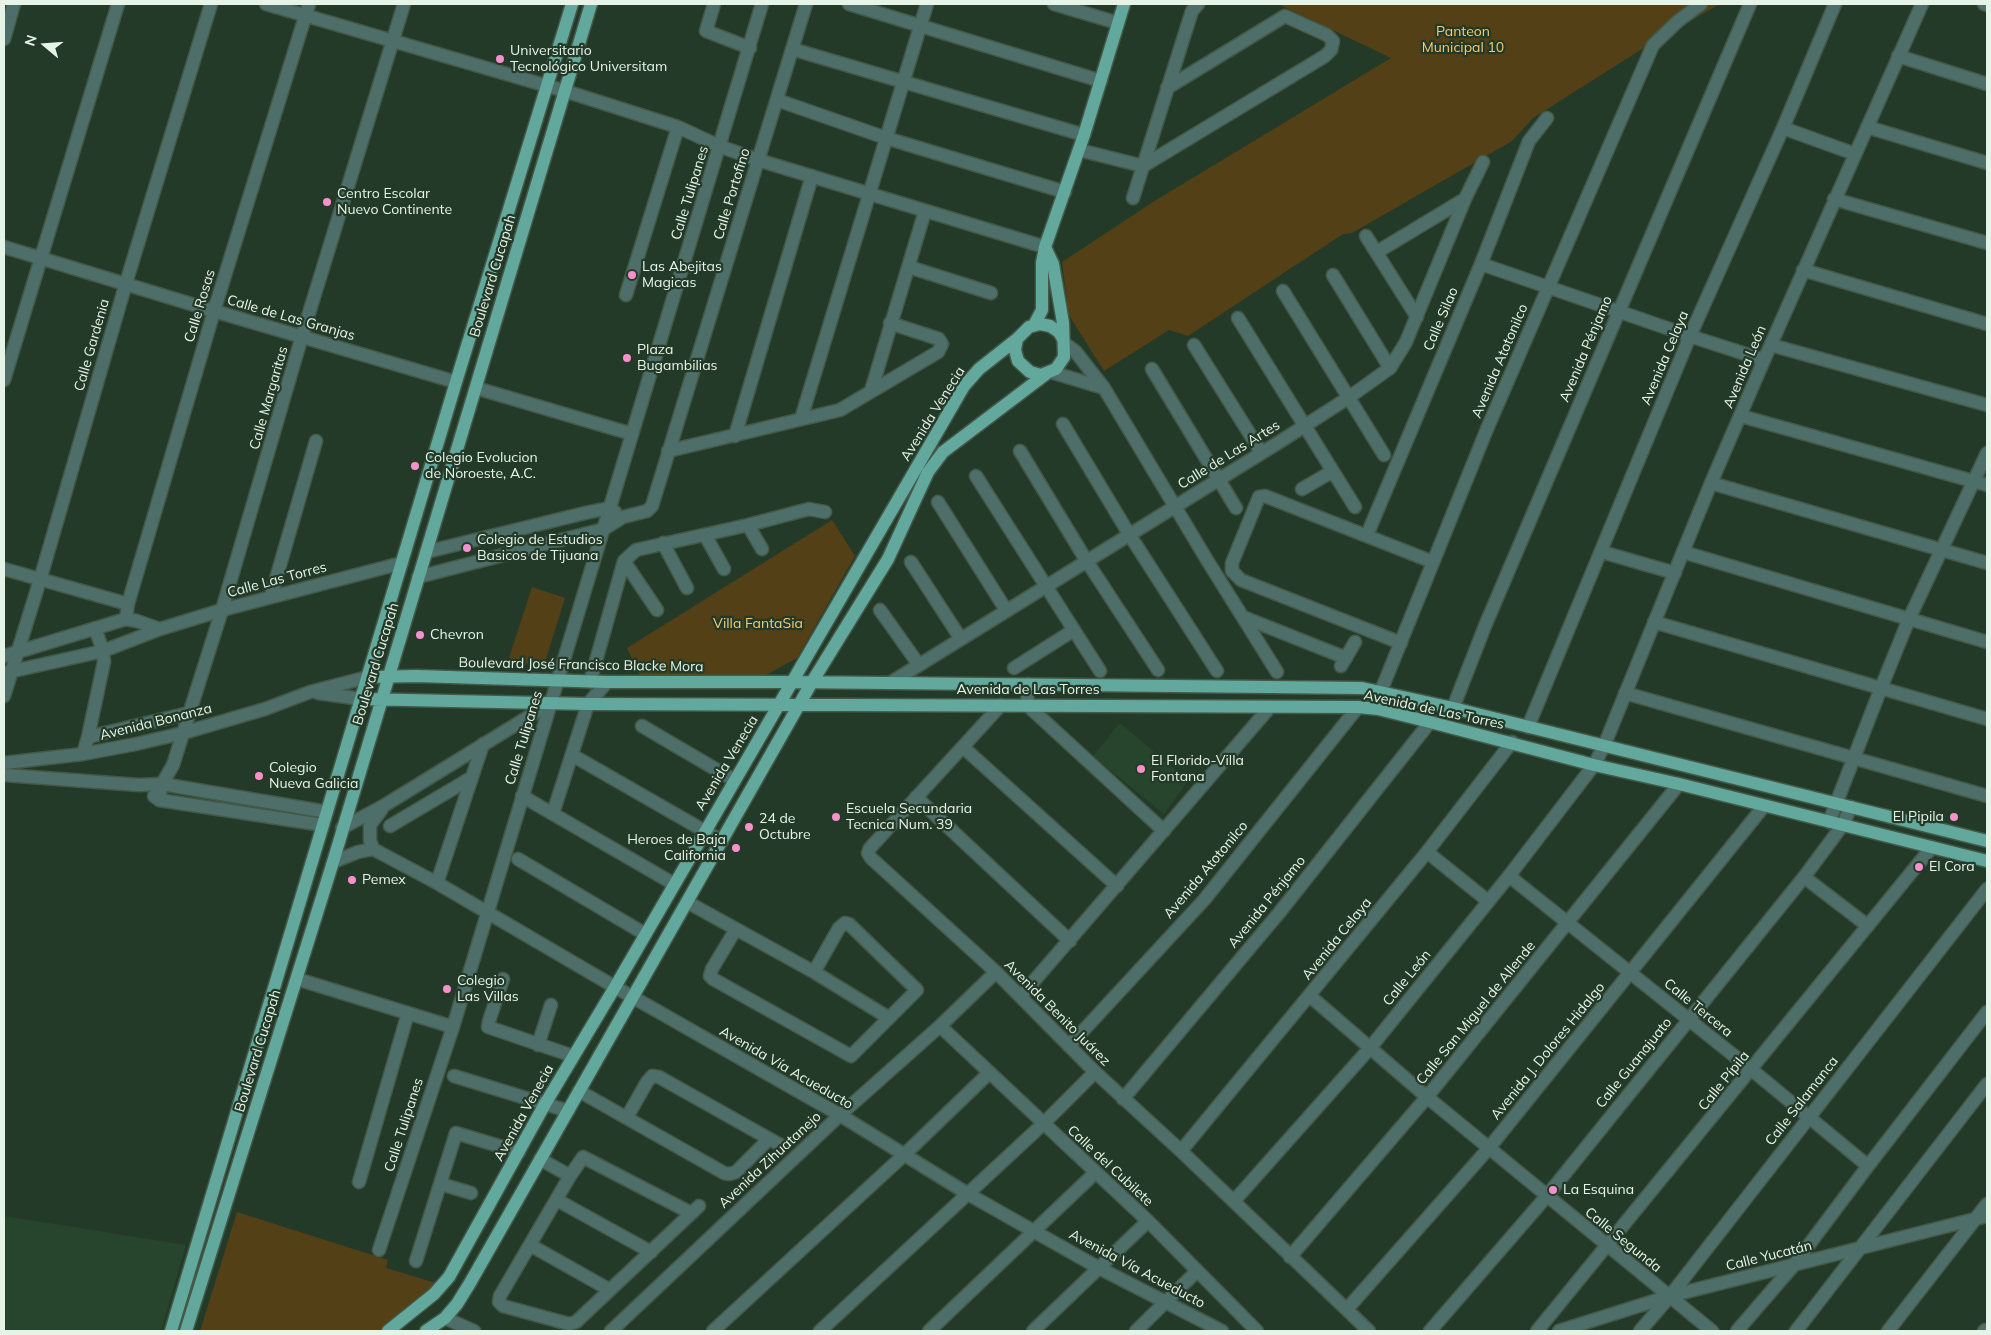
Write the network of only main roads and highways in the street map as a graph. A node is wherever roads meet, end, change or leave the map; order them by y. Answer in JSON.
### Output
{"nodes":[{"id":1,"x":572,"y":4,"type":"edge"},
{"id":2,"x":591,"y":4,"type":"edge"},
{"id":3,"x":1124,"y":4,"type":"edge"},
{"id":4,"x":1046,"y":247,"type":"junction"},
{"id":5,"x":1034,"y":325,"type":"junction"},
{"id":6,"x":1017,"y":339,"type":"junction"},
{"id":7,"x":1064,"y":341,"type":"junction"},
{"id":8,"x":1049,"y":373,"type":"junction"},
{"id":9,"x":389,"y":676,"type":"junction"},
{"id":10,"x":368,"y":677,"type":"junction"},
{"id":11,"x":793,"y":682,"type":"junction"},
{"id":12,"x":812,"y":682,"type":"junction"},
{"id":13,"x":361,"y":699,"type":"junction"},
{"id":14,"x":380,"y":699,"type":"junction"},
{"id":15,"x":780,"y":704,"type":"junction"},
{"id":16,"x":800,"y":704,"type":"junction"},
{"id":17,"x":1987,"y":841,"type":"edge"},
{"id":18,"x":1987,"y":861,"type":"edge"},
{"id":19,"x":394,"y":1329,"type":"edge"},
{"id":20,"x":171,"y":1331,"type":"edge"},
{"id":21,"x":186,"y":1331,"type":"edge"},
{"id":22,"x":426,"y":1331,"type":"edge"}],
"edges":[{"from":1,"to":10,"type":"main road","name":"Boulevard Cucapah"},
{"from":2,"to":9,"type":"main road","name":"Boulevard Cucapah"},
{"from":3,"to":4,"type":"main road"},
{"from":4,"to":5,"type":"main road"},
{"from":4,"to":7,"type":"main road"},
{"from":5,"to":6,"type":"main road"},
{"from":5,"to":7,"type":"main road"},
{"from":6,"to":8,"type":"main road"},
{"from":6,"to":11,"type":"main road","name":"Avenida Venecia"},
{"from":7,"to":8,"type":"main road"},
{"from":8,"to":12,"type":"main road","name":"Avenida Venecia"},
{"from":9,"to":10,"type":"main road","name":"Boulevard José Francisco Blacke Mora"},
{"from":9,"to":11,"type":"main road","name":"Boulevard José Francisco Blacke Mora"},
{"from":9,"to":14,"type":"main road","name":"Boulevard Cucapah"},
{"from":10,"to":13,"type":"main road","name":"Boulevard Cucapah"},
{"from":11,"to":12,"type":"main road","name":"Boulevard José Francisco Blacke Mora"},
{"from":11,"to":15,"type":"main road","name":"Avenida Venecia"},
{"from":12,"to":16,"type":"main road","name":"Avenida Venecia"},
{"from":12,"to":17,"type":"main road","name":"Avenida de Las Torres"},
{"from":13,"to":14,"type":"main road"},
{"from":13,"to":20,"type":"main road","name":"Boulevard Cucapah"},
{"from":14,"to":15,"type":"main road"},
{"from":14,"to":21,"type":"main road","name":"Boulevard Cucapah"},
{"from":15,"to":16,"type":"main road","name":"Avenida de Las Torres"},
{"from":15,"to":19,"type":"main road","name":"Avenida Venecia"},
{"from":16,"to":18,"type":"main road","name":"Avenida de Las Torres"},
{"from":16,"to":22,"type":"main road","name":"Avenida Venecia"}]}
